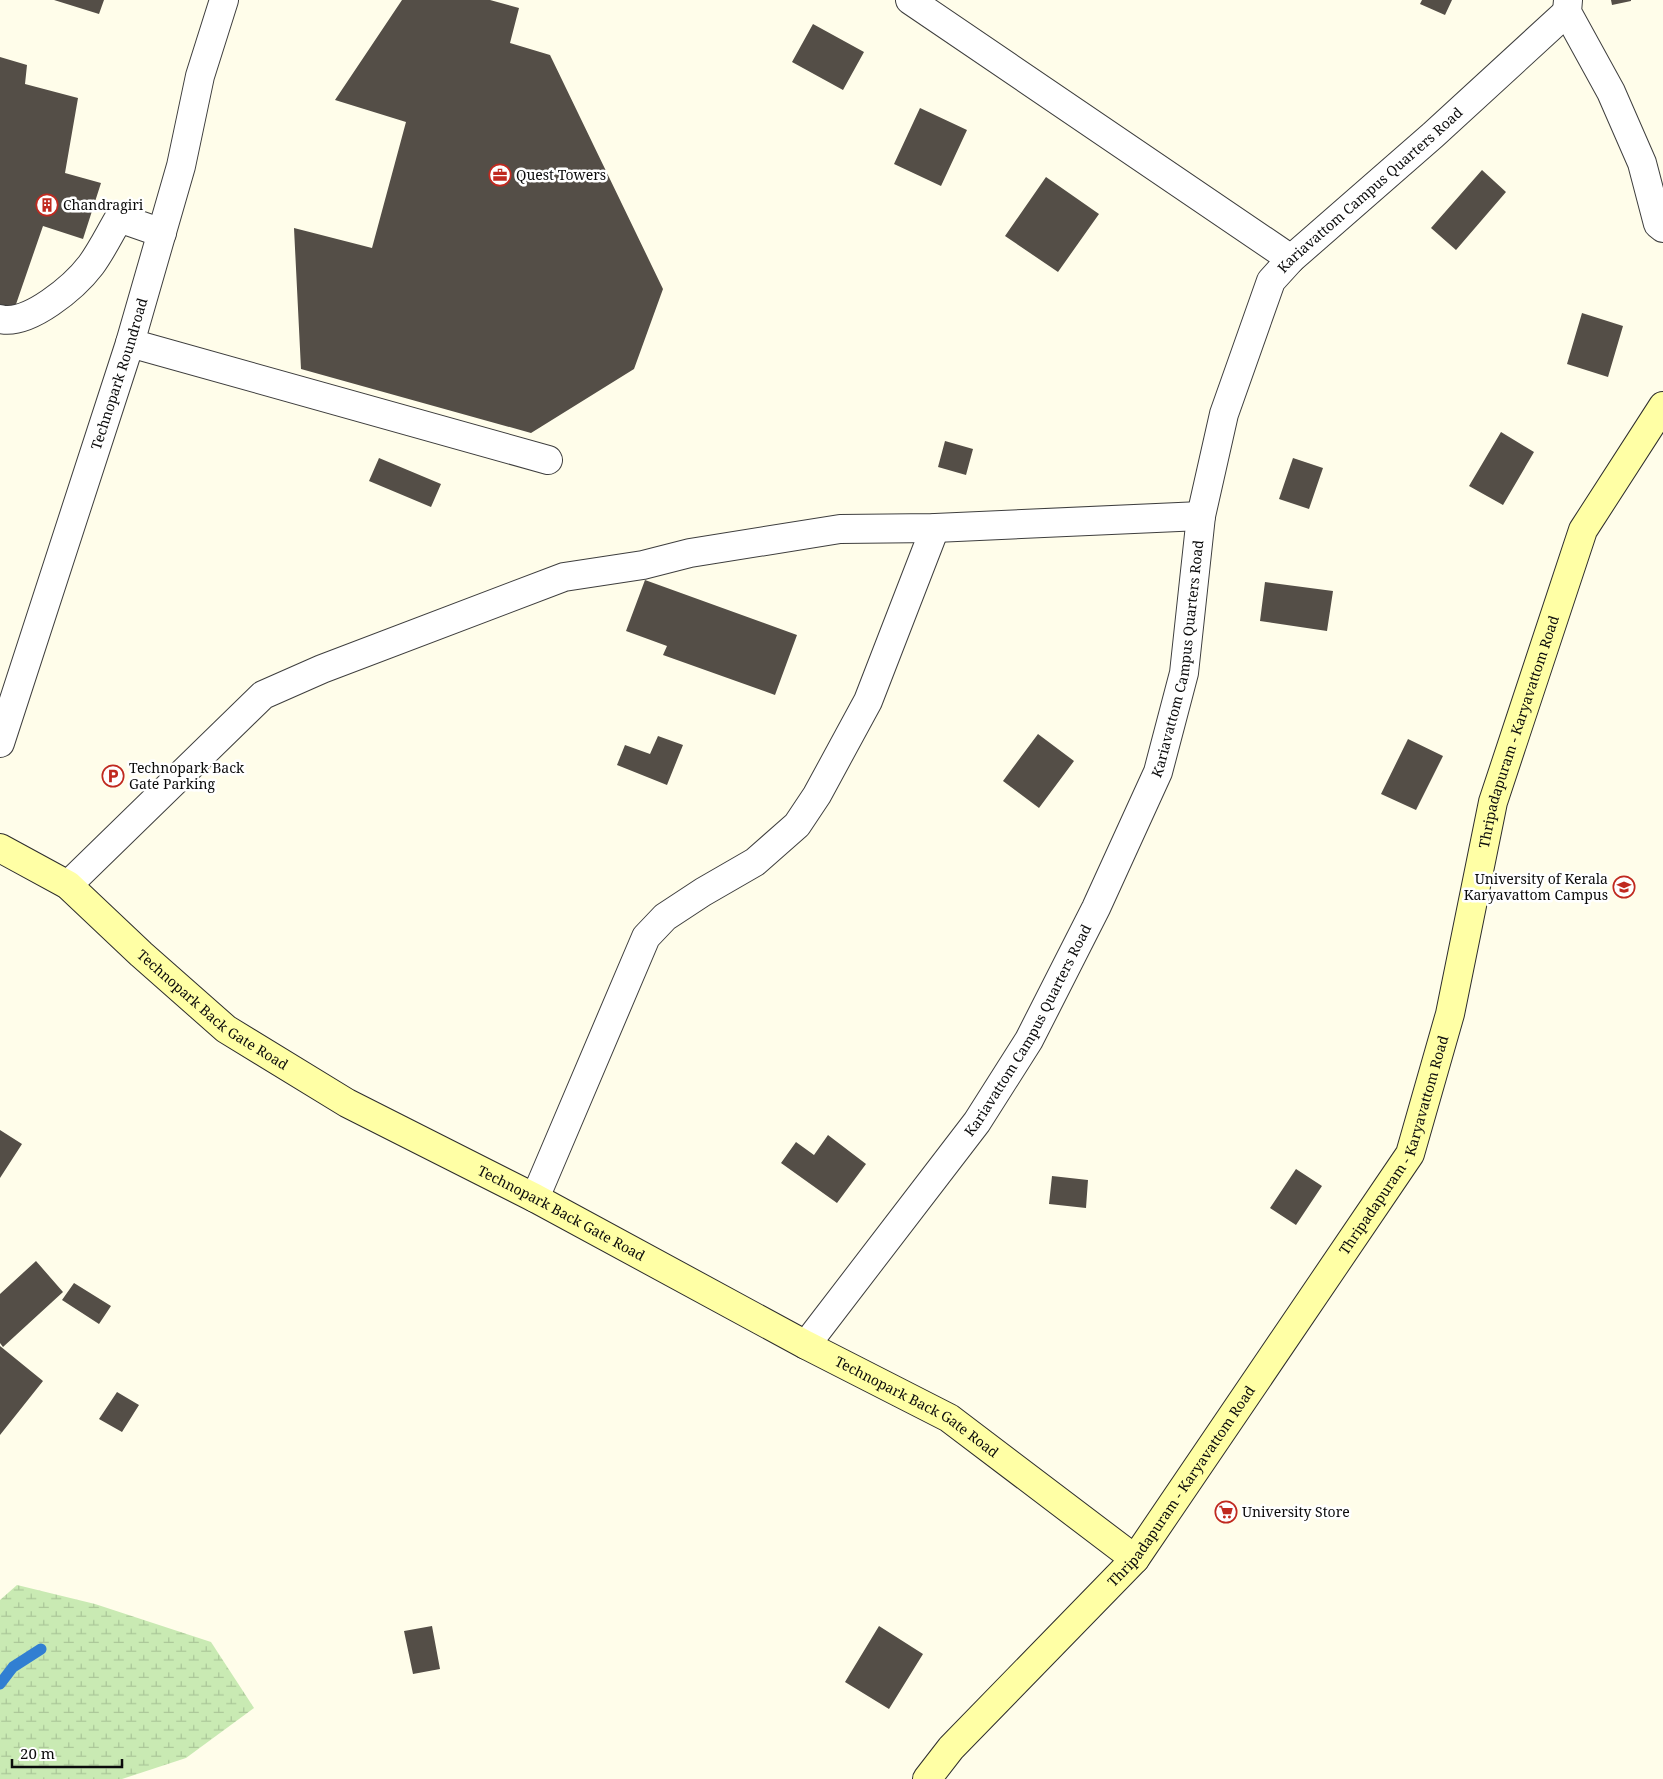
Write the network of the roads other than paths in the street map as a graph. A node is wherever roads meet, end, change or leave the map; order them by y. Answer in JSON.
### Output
{"nodes":[{"id":1,"x":224,"y":0,"type":"edge"},
{"id":2,"x":910,"y":0,"type":"edge"},
{"id":3,"x":1568,"y":6,"type":"edge"},
{"id":4,"x":1663,"y":228,"type":"edge"},
{"id":5,"x":162,"y":233,"type":"junction"},
{"id":6,"x":1291,"y":259,"type":"junction"},
{"id":7,"x":0,"y":319,"type":"edge"},
{"id":8,"x":130,"y":342,"type":"junction"},
{"id":9,"x":1663,"y":406,"type":"edge"},
{"id":10,"x":548,"y":460,"type":"dead end"},
{"id":11,"x":1200,"y":516,"type":"junction"},
{"id":12,"x":935,"y":528,"type":"junction"},
{"id":13,"x":0,"y":743,"type":"edge"},
{"id":14,"x":0,"y":848,"type":"edge"},
{"id":15,"x":68,"y":885,"type":"junction"},
{"id":16,"x":535,"y":1198,"type":"junction"},
{"id":17,"x":806,"y":1345,"type":"junction"},
{"id":18,"x":1135,"y":1559,"type":"junction"},
{"id":19,"x":927,"y":1779,"type":"edge"}],
"edges":[{"from":1,"to":5,"type":"street","name":"Technopark Roundroad"},
{"from":2,"to":6,"type":"street"},
{"from":3,"to":4,"type":"street","name":"Kariavattom Campus Quarters Road"},
{"from":3,"to":6,"type":"street","name":"Kariavattom Campus Quarters Road"},
{"from":5,"to":7,"type":"street"},
{"from":5,"to":8,"type":"street","name":"Technopark Roundroad"},
{"from":6,"to":11,"type":"street","name":"Kariavattom Campus Quarters Road"},
{"from":8,"to":10,"type":"street"},
{"from":8,"to":13,"type":"street","name":"Technopark Roundroad"},
{"from":9,"to":18,"type":"main road","name":"Thripadapuram - Karyavattom Road"},
{"from":11,"to":12,"type":"street"},
{"from":11,"to":17,"type":"street","name":"Kariavattom Campus Quarters Road"},
{"from":12,"to":15,"type":"street"},
{"from":12,"to":16,"type":"street"},
{"from":14,"to":15,"type":"main road","name":"Technopark Back Gate Road"},
{"from":15,"to":16,"type":"main road","name":"Technopark Back Gate Road"},
{"from":16,"to":17,"type":"main road","name":"Technopark Back Gate Road"},
{"from":17,"to":18,"type":"main road","name":"Technopark Back Gate Road"},
{"from":18,"to":19,"type":"main road","name":"Thripadapuram - Karyavattom Road"}]}
